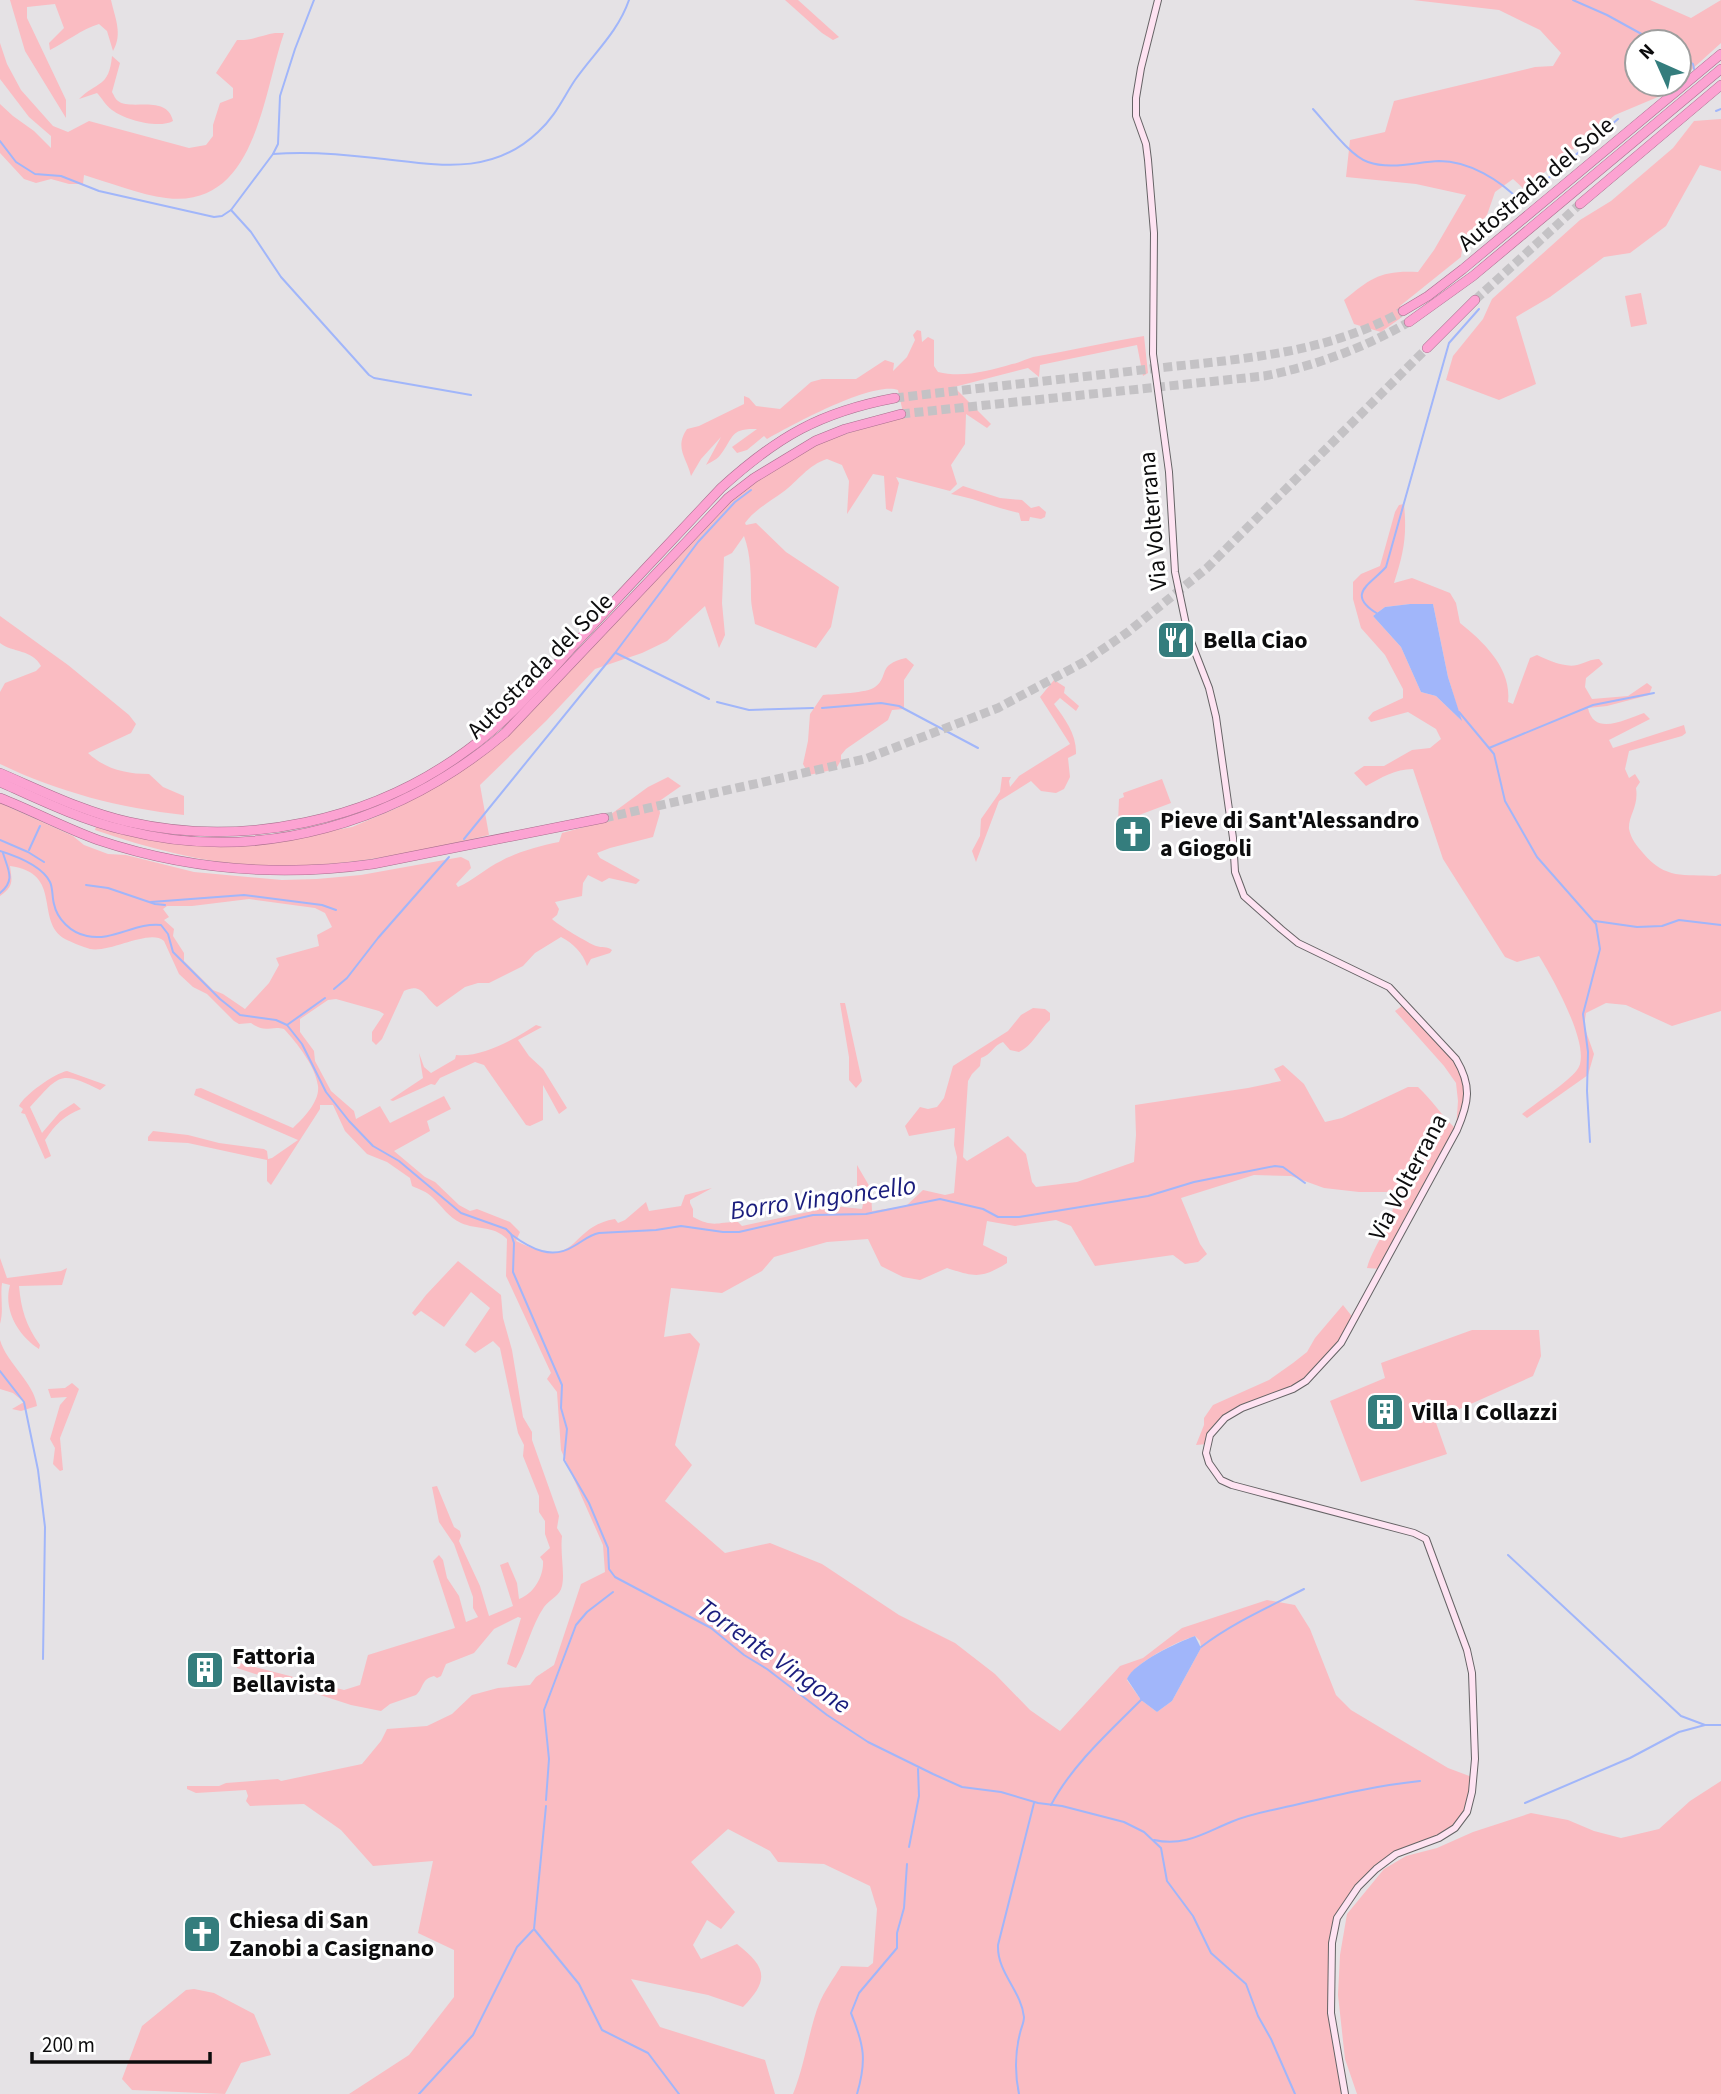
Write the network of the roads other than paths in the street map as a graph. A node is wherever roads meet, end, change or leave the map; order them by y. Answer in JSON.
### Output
{"nodes":[{"id":1,"x":1157,"y":2,"type":"edge"},
{"id":2,"x":1721,"y":54,"type":"edge"},
{"id":3,"x":1721,"y":69,"type":"edge"},
{"id":4,"x":1721,"y":85,"type":"edge"},
{"id":5,"x":1580,"y":204,"type":"tunnel mouth"},
{"id":6,"x":1475,"y":300,"type":"tunnel mouth"},
{"id":7,"x":1403,"y":311,"type":"tunnel mouth"},
{"id":8,"x":1409,"y":322,"type":"tunnel mouth"},
{"id":9,"x":1427,"y":348,"type":"tunnel mouth"},
{"id":10,"x":895,"y":398,"type":"tunnel mouth"},
{"id":11,"x":901,"y":414,"type":"tunnel mouth"},
{"id":12,"x":0,"y":773,"type":"edge"},
{"id":13,"x":0,"y":782,"type":"edge"},
{"id":14,"x":0,"y":797,"type":"edge"},
{"id":15,"x":604,"y":818,"type":"tunnel mouth"},
{"id":16,"x":1345,"y":2094,"type":"edge"}],
"edges":[{"from":1,"to":16,"type":"main road","name":"Via Volterrana"},
{"from":2,"to":7,"type":"highway","name":"Autostrada del Sole"},
{"from":3,"to":8,"type":"highway","name":"Autostrada del Sole"},
{"from":4,"to":5,"type":"highway","name":"Autostrada del Sole"},
{"from":6,"to":9,"type":"highway"},
{"from":10,"to":12,"type":"highway","name":"Autostrada del Sole"},
{"from":11,"to":13,"type":"highway","name":"Autostrada del Sole"},
{"from":14,"to":15,"type":"highway"}]}
